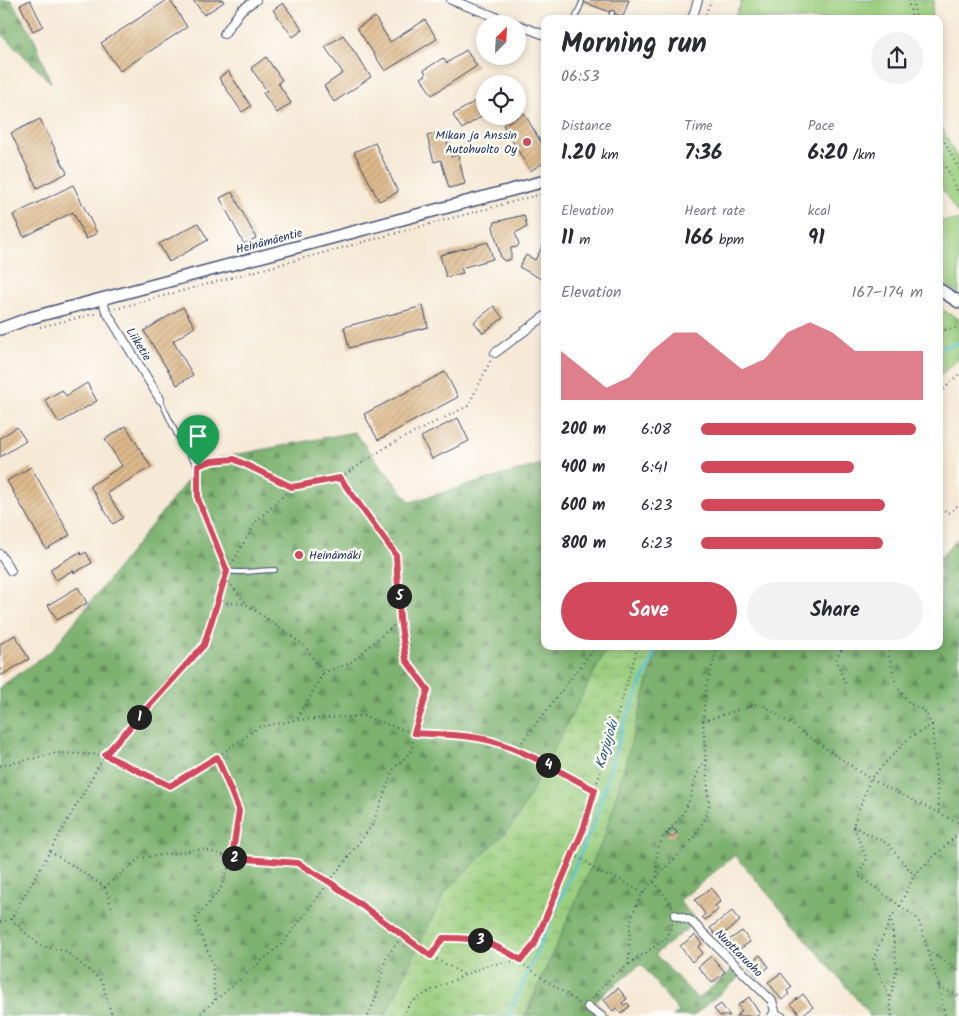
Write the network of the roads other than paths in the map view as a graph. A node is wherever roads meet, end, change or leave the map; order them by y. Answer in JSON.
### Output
{"nodes":[{"id":1,"x":256,"y":0,"type":"edge"},
{"id":2,"x":451,"y":0,"type":"edge"},
{"id":3,"x":698,"y":0,"type":"edge"},
{"id":4,"x":582,"y":2,"type":"dead end"},
{"id":5,"x":492,"y":15,"type":"edge"},
{"id":6,"x":577,"y":15,"type":"edge"},
{"id":7,"x":693,"y":15,"type":"edge"},
{"id":8,"x":526,"y":28,"type":"edge"},
{"id":9,"x":541,"y":33,"type":"edge"},
{"id":10,"x":224,"y":34,"type":"dead end"},
{"id":11,"x":541,"y":182,"type":"edge"},
{"id":12,"x":943,"y":292,"type":"edge"},
{"id":13,"x":102,"y":299,"type":"junction"},
{"id":14,"x":959,"y":302,"type":"edge"},
{"id":15,"x":541,"y":319,"type":"edge"},
{"id":16,"x":0,"y":329,"type":"edge"},
{"id":17,"x":495,"y":354,"type":"road end"},
{"id":18,"x":160,"y":399,"type":"joint"},
{"id":19,"x":0,"y":554,"type":"edge"},
{"id":20,"x":275,"y":570,"type":"dead end"},
{"id":21,"x":10,"y":571,"type":"dead end"},
{"id":22,"x":675,"y":915,"type":"road end"},
{"id":23,"x":587,"y":1008,"type":"road end"},
{"id":24,"x":774,"y":1013,"type":"edge"},
{"id":25,"x":601,"y":1016,"type":"edge"},
{"id":26,"x":784,"y":1016,"type":"edge"}],
"edges":[{"from":1,"to":10,"type":"street"},
{"from":2,"to":5,"type":"street"},
{"from":3,"to":7,"type":"street"},
{"from":4,"to":6,"type":"lane"},
{"from":8,"to":9,"type":"street"},
{"from":11,"to":13,"type":"street","name":"Heinämäentie"},
{"from":12,"to":14,"type":"street"},
{"from":13,"to":16,"type":"street","name":"Heinämäentie"},
{"from":13,"to":18,"type":"street","name":"Liiketie"},
{"from":15,"to":17,"type":"street"},
{"from":18,"to":20,"type":"lane"},
{"from":19,"to":21,"type":"street"},
{"from":22,"to":24,"type":"street","name":"Nuottaruoho"},
{"from":23,"to":25,"type":"street"},
{"from":24,"to":26,"type":"lane"}]}
